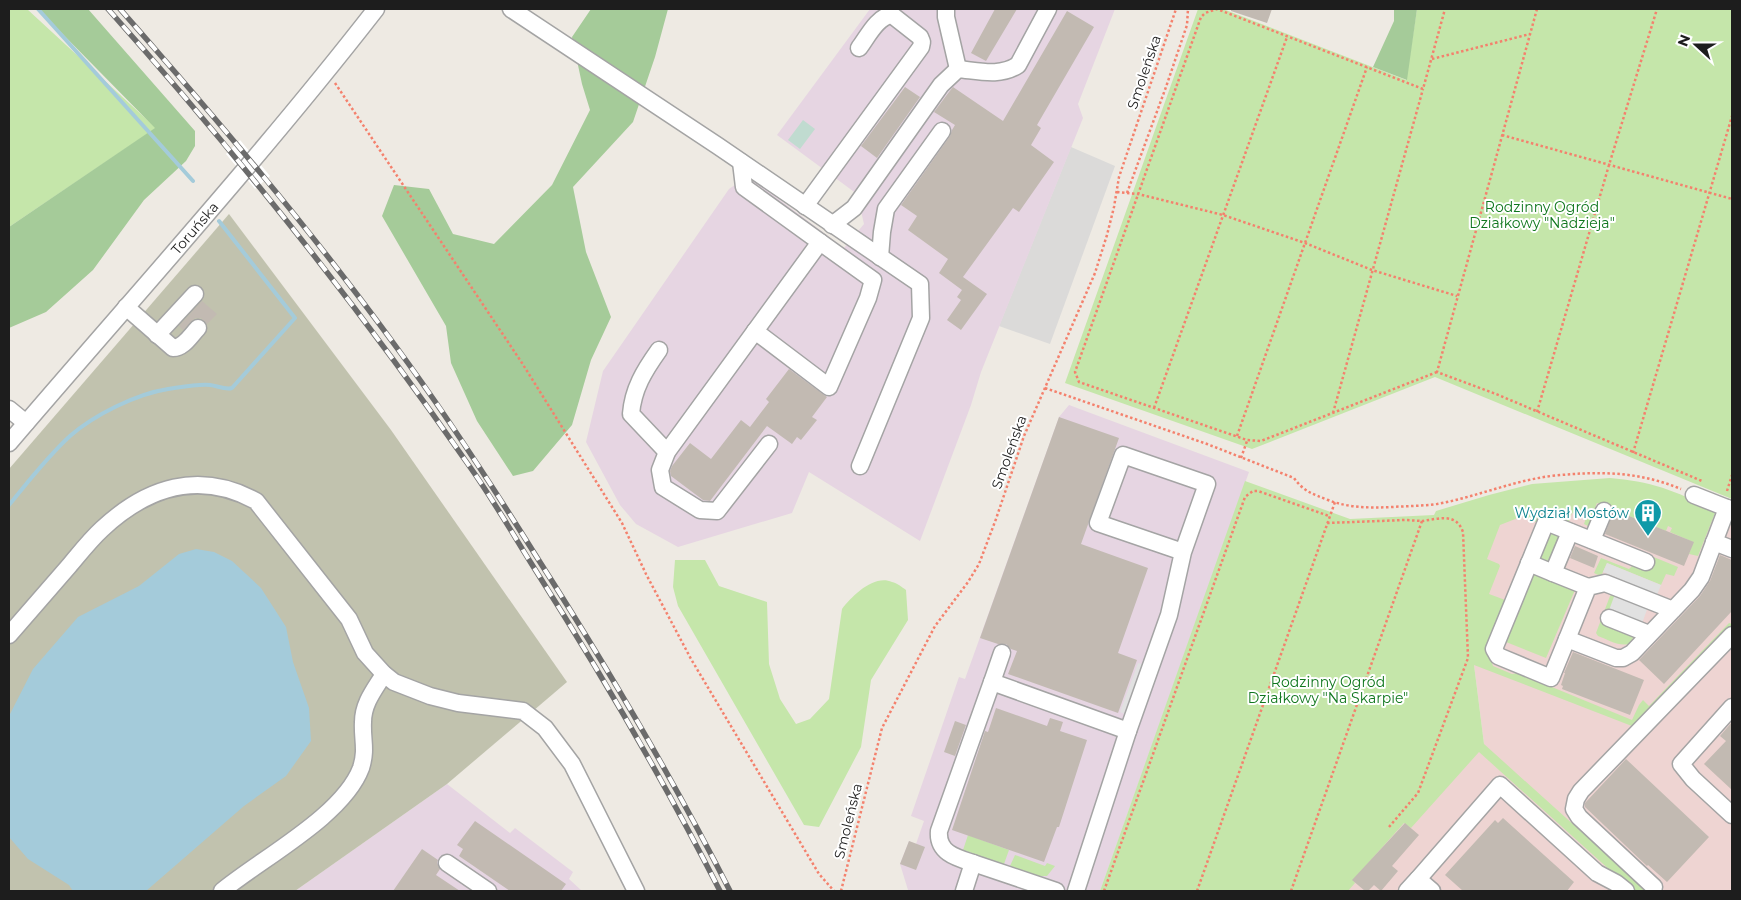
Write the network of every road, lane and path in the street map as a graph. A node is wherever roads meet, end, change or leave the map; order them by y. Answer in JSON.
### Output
{"nodes":[{"id":1,"x":376,"y":9,"type":"edge"},
{"id":2,"x":511,"y":9,"type":"edge"},
{"id":3,"x":946,"y":9,"type":"edge"},
{"id":4,"x":1048,"y":9,"type":"edge"},
{"id":5,"x":1176,"y":9,"type":"edge"},
{"id":6,"x":1188,"y":9,"type":"edge"},
{"id":7,"x":1445,"y":9,"type":"edge"},
{"id":8,"x":1537,"y":9,"type":"edge"},
{"id":9,"x":1657,"y":9,"type":"edge"},
{"id":10,"x":1530,"y":34,"type":"junction"},
{"id":11,"x":1287,"y":37,"type":"junction"},
{"id":12,"x":859,"y":48,"type":"dead end"},
{"id":13,"x":1431,"y":59,"type":"junction"},
{"id":14,"x":1367,"y":67,"type":"junction"},
{"id":15,"x":958,"y":70,"type":"junction"},
{"id":16,"x":327,"y":72,"type":"junction"},
{"id":17,"x":1422,"y":89,"type":"junction"},
{"id":18,"x":1732,"y":116,"type":"edge"},
{"id":19,"x":942,"y":131,"type":"dead end"},
{"id":20,"x":1502,"y":135,"type":"junction"},
{"id":21,"x":741,"y":162,"type":"junction"},
{"id":22,"x":1609,"y":165,"type":"junction"},
{"id":23,"x":1117,"y":192,"type":"junction"},
{"id":24,"x":1127,"y":193,"type":"junction"},
{"id":25,"x":1709,"y":193,"type":"junction"},
{"id":26,"x":1138,"y":194,"type":"junction"},
{"id":27,"x":1732,"y":199,"type":"edge"},
{"id":28,"x":805,"y":206,"type":"junction"},
{"id":29,"x":1223,"y":215,"type":"junction"},
{"id":30,"x":832,"y":225,"type":"junction"},
{"id":31,"x":820,"y":242,"type":"junction"},
{"id":32,"x":1305,"y":243,"type":"junction"},
{"id":33,"x":880,"y":257,"type":"junction"},
{"id":34,"x":1372,"y":270,"type":"junction"},
{"id":35,"x":195,"y":294,"type":"dead end"},
{"id":36,"x":1457,"y":296,"type":"junction"},
{"id":37,"x":126,"y":307,"type":"junction"},
{"id":38,"x":198,"y":328,"type":"dead end"},
{"id":39,"x":755,"y":331,"type":"junction"},
{"id":40,"x":157,"y":335,"type":"junction"},
{"id":41,"x":659,"y":350,"type":"dead end"},
{"id":42,"x":1437,"y":372,"type":"junction"},
{"id":43,"x":1045,"y":388,"type":"junction"},
{"id":44,"x":1154,"y":408,"type":"junction"},
{"id":45,"x":9,"y":409,"type":"edge"},
{"id":46,"x":1537,"y":412,"type":"junction"},
{"id":47,"x":1332,"y":413,"type":"junction"},
{"id":48,"x":26,"y":423,"type":"junction"},
{"id":49,"x":1237,"y":437,"type":"junction"},
{"id":50,"x":1247,"y":440,"type":"junction"},
{"id":51,"x":9,"y":443,"type":"edge"},
{"id":52,"x":770,"y":444,"type":"dead end"},
{"id":53,"x":667,"y":452,"type":"junction"},
{"id":54,"x":1633,"y":452,"type":"junction"},
{"id":55,"x":1241,"y":458,"type":"junction"},
{"id":56,"x":860,"y":466,"type":"dead end"},
{"id":57,"x":1732,"y":475,"type":"edge"},
{"id":58,"x":1710,"y":484,"type":"dead end"},
{"id":59,"x":1719,"y":488,"type":"dead end"},
{"id":60,"x":1694,"y":495,"type":"joint"},
{"id":61,"x":1730,"y":501,"type":"edge"},
{"id":62,"x":1335,"y":502,"type":"junction"},
{"id":63,"x":1604,"y":511,"type":"dead end"},
{"id":64,"x":1329,"y":516,"type":"junction"},
{"id":65,"x":1422,"y":521,"type":"junction"},
{"id":66,"x":1327,"y":523,"type":"junction"},
{"id":67,"x":1570,"y":532,"type":"junction"},
{"id":68,"x":1592,"y":540,"type":"junction"},
{"id":69,"x":1714,"y":542,"type":"junction"},
{"id":70,"x":1732,"y":549,"type":"edge"},
{"id":71,"x":1183,"y":552,"type":"junction"},
{"id":72,"x":1646,"y":562,"type":"dead end"},
{"id":73,"x":1529,"y":563,"type":"junction"},
{"id":74,"x":1553,"y":573,"type":"junction"},
{"id":75,"x":1588,"y":587,"type":"junction"},
{"id":76,"x":1673,"y":610,"type":"junction"},
{"id":77,"x":1609,"y":618,"type":"dead end"},
{"id":78,"x":1649,"y":634,"type":"junction"},
{"id":79,"x":9,"y":635,"type":"edge"},
{"id":80,"x":1732,"y":635,"type":"edge"},
{"id":81,"x":1567,"y":639,"type":"junction"},
{"id":82,"x":1002,"y":653,"type":"dead end"},
{"id":83,"x":384,"y":674,"type":"junction"},
{"id":84,"x":992,"y":682,"type":"junction"},
{"id":85,"x":1732,"y":707,"type":"edge"},
{"id":86,"x":1128,"y":731,"type":"junction"},
{"id":87,"x":1732,"y":815,"type":"edge"},
{"id":88,"x":1389,"y":827,"type":"dead end"},
{"id":89,"x":447,"y":863,"type":"dead end"},
{"id":90,"x":973,"y":863,"type":"junction"},
{"id":91,"x":1418,"y":879,"type":"junction"},
{"id":92,"x":1654,"y":887,"type":"dead end"},
{"id":93,"x":222,"y":891,"type":"edge"},
{"id":94,"x":488,"y":891,"type":"edge"},
{"id":95,"x":636,"y":891,"type":"edge"},
{"id":96,"x":834,"y":891,"type":"edge"},
{"id":97,"x":841,"y":891,"type":"edge"},
{"id":98,"x":964,"y":891,"type":"edge"},
{"id":99,"x":1056,"y":891,"type":"edge"},
{"id":100,"x":1076,"y":891,"type":"edge"},
{"id":101,"x":1104,"y":891,"type":"edge"},
{"id":102,"x":1197,"y":891,"type":"edge"},
{"id":103,"x":1291,"y":891,"type":"edge"},
{"id":104,"x":1407,"y":891,"type":"edge"},
{"id":105,"x":1432,"y":891,"type":"edge"},
{"id":106,"x":1626,"y":891,"type":"edge"}],
"edges":[{"from":1,"to":16,"type":"street","name":"Toruńska"},
{"from":2,"to":21,"type":"street"},
{"from":3,"to":15,"type":"street"},
{"from":4,"to":15,"type":"street"},
{"from":5,"to":23,"type":"path","name":"Smoleńska"},
{"from":6,"to":24,"type":"path"},
{"from":7,"to":13,"type":"path"},
{"from":8,"to":10,"type":"path"},
{"from":9,"to":22,"type":"path"},
{"from":10,"to":13,"type":"path"},
{"from":10,"to":20,"type":"path"},
{"from":11,"to":14,"type":"path"},
{"from":11,"to":26,"type":"path"},
{"from":11,"to":29,"type":"path"},
{"from":12,"to":28,"type":"street"},
{"from":13,"to":17,"type":"path"},
{"from":14,"to":17,"type":"path"},
{"from":14,"to":32,"type":"path"},
{"from":15,"to":30,"type":"street"},
{"from":16,"to":37,"type":"street","name":"Toruńska"},
{"from":16,"to":96,"type":"path"},
{"from":17,"to":34,"type":"path"},
{"from":18,"to":25,"type":"path"},
{"from":19,"to":33,"type":"street"},
{"from":20,"to":22,"type":"path"},
{"from":20,"to":36,"type":"path"},
{"from":21,"to":28,"type":"street"},
{"from":21,"to":31,"type":"street"},
{"from":22,"to":25,"type":"path"},
{"from":22,"to":46,"type":"path"},
{"from":23,"to":24,"type":"path"},
{"from":23,"to":43,"type":"path","name":"Smoleńska"},
{"from":24,"to":26,"type":"path"},
{"from":25,"to":27,"type":"path"},
{"from":25,"to":54,"type":"path"},
{"from":26,"to":29,"type":"path"},
{"from":26,"to":44,"type":"path"},
{"from":28,"to":30,"type":"street"},
{"from":29,"to":32,"type":"path"},
{"from":29,"to":44,"type":"path"},
{"from":30,"to":33,"type":"street"},
{"from":31,"to":39,"type":"street"},
{"from":31,"to":39,"type":"street"},
{"from":32,"to":34,"type":"path"},
{"from":32,"to":49,"type":"path"},
{"from":33,"to":56,"type":"street"},
{"from":34,"to":36,"type":"path"},
{"from":34,"to":47,"type":"path"},
{"from":35,"to":40,"type":"street"},
{"from":36,"to":42,"type":"path"},
{"from":37,"to":40,"type":"street"},
{"from":37,"to":48,"type":"street","name":"Toruńska"},
{"from":38,"to":40,"type":"street"},
{"from":39,"to":53,"type":"street"},
{"from":41,"to":53,"type":"street"},
{"from":42,"to":46,"type":"path"},
{"from":42,"to":47,"type":"path"},
{"from":43,"to":55,"type":"path"},
{"from":43,"to":97,"type":"path","name":"Smoleńska"},
{"from":44,"to":49,"type":"path"},
{"from":45,"to":48,"type":"street"},
{"from":46,"to":54,"type":"path"},
{"from":47,"to":50,"type":"path"},
{"from":48,"to":51,"type":"street","name":"Toruńska"},
{"from":49,"to":50,"type":"path"},
{"from":50,"to":55,"type":"path"},
{"from":52,"to":53,"type":"street"},
{"from":54,"to":58,"type":"path"},
{"from":55,"to":62,"type":"path"},
{"from":57,"to":61,"type":"path"},
{"from":59,"to":61,"type":"path"},
{"from":60,"to":61,"type":"street"},
{"from":60,"to":62,"type":"path"},
{"from":61,"to":69,"type":"street"},
{"from":62,"to":64,"type":"path"},
{"from":63,"to":68,"type":"street"},
{"from":64,"to":66,"type":"path"},
{"from":64,"to":101,"type":"path"},
{"from":65,"to":66,"type":"path"},
{"from":65,"to":88,"type":"path"},
{"from":65,"to":103,"type":"path"},
{"from":66,"to":102,"type":"path"},
{"from":67,"to":68,"type":"street"},
{"from":67,"to":73,"type":"street"},
{"from":67,"to":74,"type":"street"},
{"from":68,"to":72,"type":"street"},
{"from":69,"to":70,"type":"street"},
{"from":69,"to":76,"type":"street"},
{"from":71,"to":71,"type":"street"},
{"from":71,"to":86,"type":"street"},
{"from":73,"to":74,"type":"street"},
{"from":73,"to":81,"type":"street"},
{"from":74,"to":75,"type":"street"},
{"from":75,"to":76,"type":"street"},
{"from":75,"to":81,"type":"street"},
{"from":76,"to":78,"type":"street"},
{"from":77,"to":78,"type":"street"},
{"from":78,"to":81,"type":"street"},
{"from":79,"to":83,"type":"street"},
{"from":80,"to":92,"type":"street"},
{"from":82,"to":84,"type":"street"},
{"from":83,"to":93,"type":"street"},
{"from":83,"to":95,"type":"street"},
{"from":84,"to":86,"type":"street"},
{"from":84,"to":90,"type":"street"},
{"from":85,"to":87,"type":"street"},
{"from":86,"to":100,"type":"street"},
{"from":89,"to":94,"type":"street"},
{"from":90,"to":98,"type":"street"},
{"from":90,"to":99,"type":"street"},
{"from":91,"to":104,"type":"street"},
{"from":91,"to":105,"type":"street"},
{"from":91,"to":106,"type":"street"}]}
